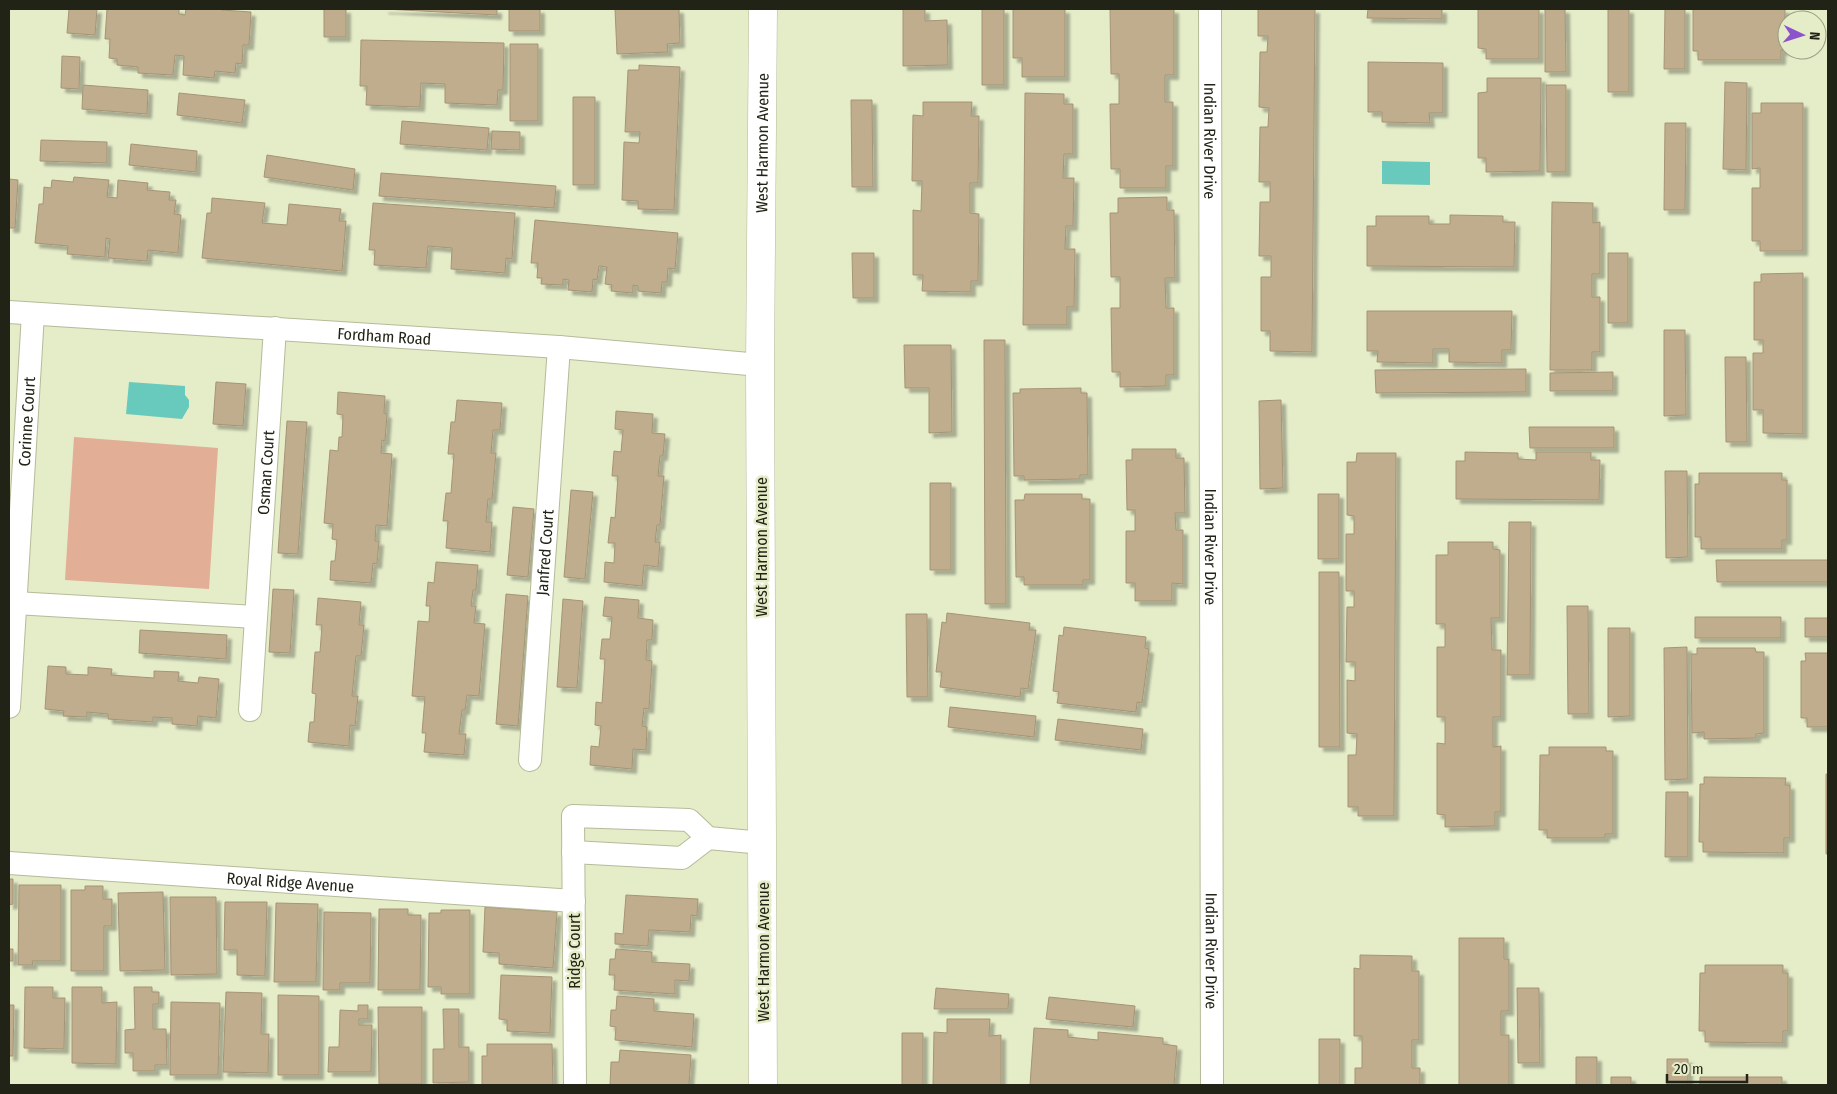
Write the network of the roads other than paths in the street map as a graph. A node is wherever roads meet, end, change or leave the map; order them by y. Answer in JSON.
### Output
{"nodes":[{"id":1,"x":763,"y":9,"type":"edge"},
{"id":2,"x":1210,"y":9,"type":"edge"},
{"id":3,"x":9,"y":312,"type":"edge"},
{"id":4,"x":33,"y":314,"type":"junction"},
{"id":5,"x":275,"y":328,"type":"junction"},
{"id":6,"x":559,"y":347,"type":"junction"},
{"id":7,"x":760,"y":365,"type":"junction"},
{"id":8,"x":15,"y":603,"type":"junction"},
{"id":9,"x":256,"y":617,"type":"junction"},
{"id":10,"x":9,"y":707,"type":"edge"},
{"id":11,"x":250,"y":710,"type":"dead end"},
{"id":12,"x":530,"y":760,"type":"dead end"},
{"id":13,"x":708,"y":838,"type":"junction"},
{"id":14,"x":763,"y":843,"type":"junction"},
{"id":15,"x":573,"y":852,"type":"junction"},
{"id":16,"x":9,"y":863,"type":"edge"},
{"id":17,"x":574,"y":900,"type":"junction"},
{"id":18,"x":575,"y":1085,"type":"edge"},
{"id":19,"x":763,"y":1085,"type":"edge"},
{"id":20,"x":1212,"y":1085,"type":"edge"}],
"edges":[{"from":1,"to":7,"type":"main road","name":"West Harmon Avenue"},
{"from":2,"to":20,"type":"street","name":"Indian River Drive"},
{"from":3,"to":4,"type":"street","name":"Fordham Road"},
{"from":4,"to":5,"type":"street","name":"Fordham Road"},
{"from":4,"to":8,"type":"street","name":"Corinne Court"},
{"from":5,"to":6,"type":"street","name":"Fordham Road"},
{"from":5,"to":9,"type":"street","name":"Osman Court"},
{"from":6,"to":7,"type":"street","name":"Fordham Road"},
{"from":6,"to":12,"type":"street","name":"Janfred Court"},
{"from":7,"to":14,"type":"main road","name":"West Harmon Avenue"},
{"from":8,"to":9,"type":"street"},
{"from":8,"to":10,"type":"street","name":"Corinne Court"},
{"from":9,"to":11,"type":"street","name":"Osman Court"},
{"from":13,"to":14,"type":"street"},
{"from":13,"to":15,"type":"street"},
{"from":13,"to":15,"type":"street","name":"Ridge Court"},
{"from":14,"to":19,"type":"main road","name":"West Harmon Avenue"},
{"from":15,"to":17,"type":"street","name":"Ridge Court"},
{"from":16,"to":17,"type":"street","name":"Royal Ridge Avenue"},
{"from":17,"to":18,"type":"street","name":"Ridge Court"}]}
